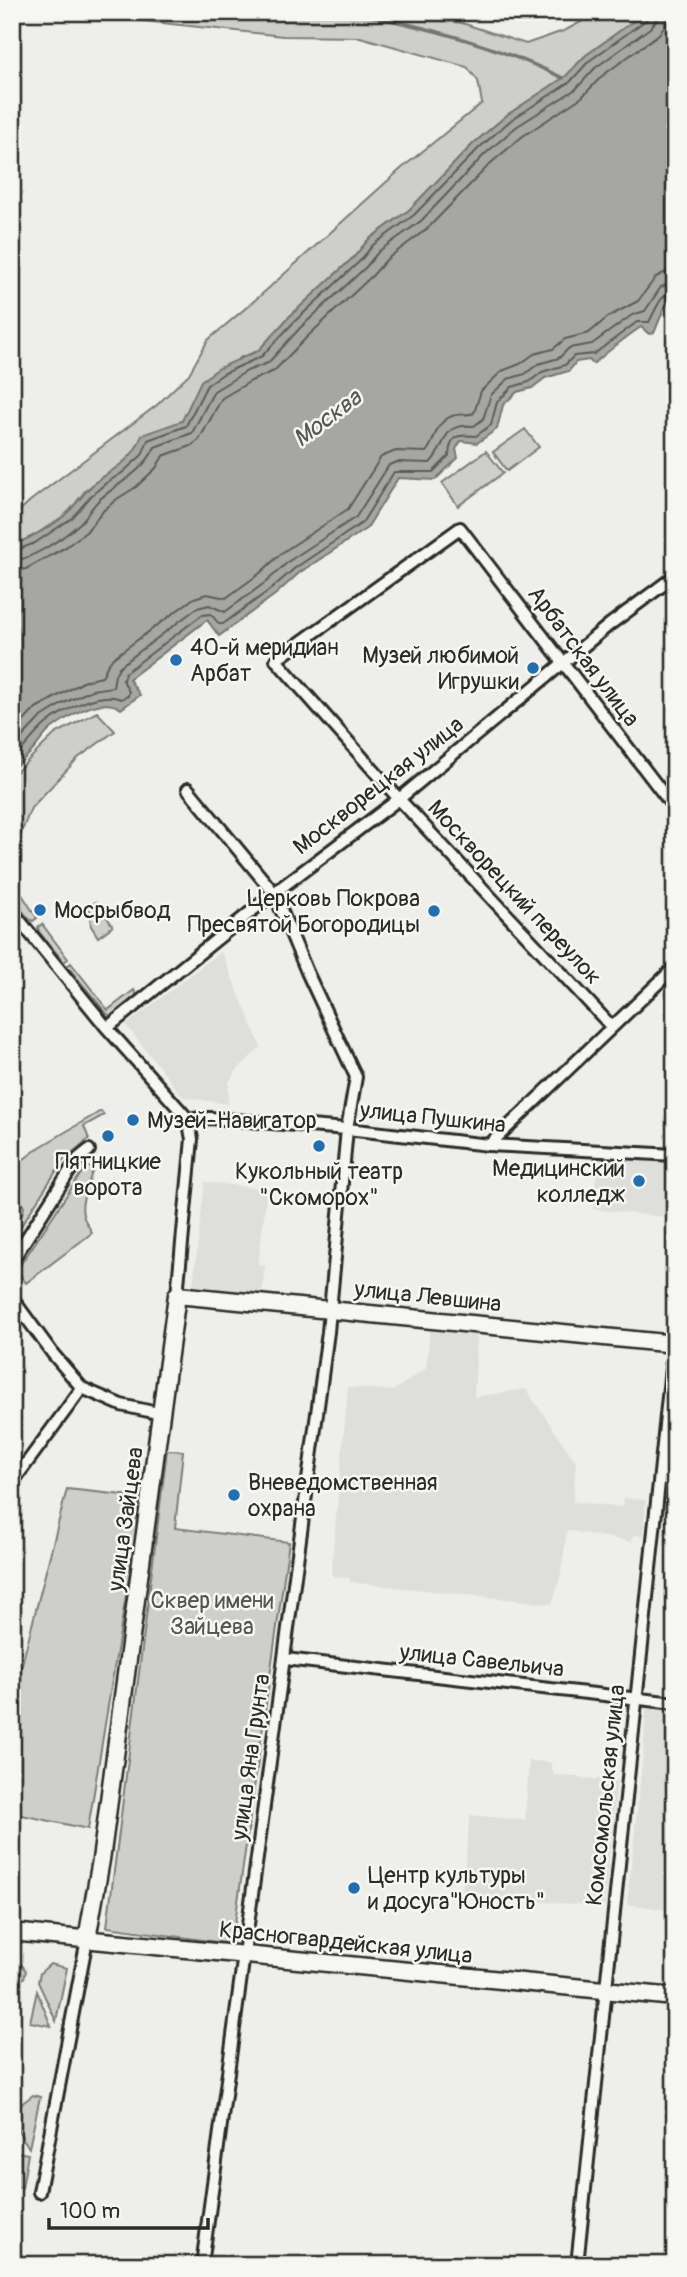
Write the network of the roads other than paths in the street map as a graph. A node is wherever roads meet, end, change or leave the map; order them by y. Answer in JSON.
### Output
{"nodes":[{"id":1,"x":675,"y":576,"type":"edge"},
{"id":2,"x":276,"y":660,"type":"joint"},
{"id":3,"x":563,"y":662,"type":"junction"},
{"id":4,"x":187,"y":789,"type":"dead end"},
{"id":5,"x":399,"y":799,"type":"junction"},
{"id":6,"x":675,"y":809,"type":"edge"},
{"id":7,"x":274,"y":893,"type":"junction"},
{"id":8,"x":12,"y":911,"type":"edge"},
{"id":9,"x":675,"y":967,"type":"edge"},
{"id":10,"x":611,"y":1026,"type":"junction"},
{"id":11,"x":107,"y":1028,"type":"junction"},
{"id":12,"x":188,"y":1119,"type":"junction"},
{"id":13,"x":347,"y":1129,"type":"junction"},
{"id":14,"x":489,"y":1145,"type":"junction"},
{"id":15,"x":89,"y":1150,"type":"dead end"},
{"id":16,"x":675,"y":1156,"type":"edge"},
{"id":17,"x":12,"y":1261,"type":"edge"},
{"id":18,"x":177,"y":1295,"type":"junction"},
{"id":19,"x":12,"y":1298,"type":"edge"},
{"id":20,"x":331,"y":1309,"type":"junction"},
{"id":21,"x":674,"y":1340,"type":"edge"},
{"id":22,"x":82,"y":1388,"type":"junction"},
{"id":23,"x":162,"y":1414,"type":"junction"},
{"id":24,"x":12,"y":1483,"type":"edge"},
{"id":25,"x":285,"y":1659,"type":"junction"},
{"id":26,"x":637,"y":1699,"type":"junction"},
{"id":27,"x":675,"y":1703,"type":"edge"},
{"id":28,"x":12,"y":1932,"type":"edge"},
{"id":29,"x":87,"y":1939,"type":"junction"},
{"id":30,"x":243,"y":1954,"type":"junction"},
{"id":31,"x":605,"y":1990,"type":"junction"},
{"id":32,"x":675,"y":1997,"type":"edge"},
{"id":33,"x":39,"y":2192,"type":"dead end"},
{"id":34,"x":202,"y":2265,"type":"edge"},
{"id":35,"x":577,"y":2265,"type":"edge"}],
"edges":[{"from":1,"to":3,"type":"street","name":"Москворецкая улица"},
{"from":2,"to":3,"type":"street","name":"Арбатская улица"},
{"from":2,"to":5,"type":"street","name":"Москворецкий переулок"},
{"from":3,"to":5,"type":"street","name":"Москворецкая улица"},
{"from":3,"to":6,"type":"street","name":"Арбатская улица"},
{"from":4,"to":7,"type":"street","name":"улица Яна Грунта"},
{"from":5,"to":7,"type":"street","name":"Москворецкая улица"},
{"from":5,"to":10,"type":"street","name":"Москворецкий переулок"},
{"from":7,"to":11,"type":"street","name":"Москворецкая улица"},
{"from":7,"to":13,"type":"street","name":"улица Яна Грунта"},
{"from":8,"to":11,"type":"street"},
{"from":9,"to":10,"type":"street"},
{"from":10,"to":14,"type":"street"},
{"from":11,"to":12,"type":"street"},
{"from":12,"to":13,"type":"street","name":"улица Пушкина"},
{"from":12,"to":18,"type":"street","name":"улица Зайцева"},
{"from":13,"to":14,"type":"street","name":"улица Пушкина"},
{"from":13,"to":20,"type":"street","name":"улица Яна Грунта"},
{"from":14,"to":16,"type":"street","name":"улица Пушкина"},
{"from":15,"to":17,"type":"street"},
{"from":18,"to":20,"type":"street","name":"улица Левшина"},
{"from":18,"to":23,"type":"street","name":"улица Зайцева"},
{"from":19,"to":22,"type":"street"},
{"from":20,"to":21,"type":"street","name":"улица Левшина"},
{"from":20,"to":25,"type":"street","name":"улица Яна Грунта"},
{"from":21,"to":26,"type":"street","name":"Комсомольская улица"},
{"from":22,"to":23,"type":"street"},
{"from":22,"to":24,"type":"street"},
{"from":23,"to":29,"type":"street","name":"улица Зайцева"},
{"from":25,"to":26,"type":"street","name":"улица Савельича"},
{"from":25,"to":30,"type":"street","name":"улица Яна Грунта"},
{"from":26,"to":27,"type":"street","name":"улица Савельича"},
{"from":26,"to":31,"type":"street","name":"Комсомольская улица"},
{"from":28,"to":29,"type":"street","name":"Красногвардейская улица"},
{"from":29,"to":30,"type":"street","name":"Красногвардейская улица"},
{"from":29,"to":33,"type":"street","name":"улица Зайцева"},
{"from":30,"to":31,"type":"street","name":"Красногвардейская улица"},
{"from":30,"to":34,"type":"street","name":"улица Яна Грунта"},
{"from":31,"to":32,"type":"street","name":"Красногвардейская улица"},
{"from":31,"to":35,"type":"street","name":"Комсомольская улица"}]}
